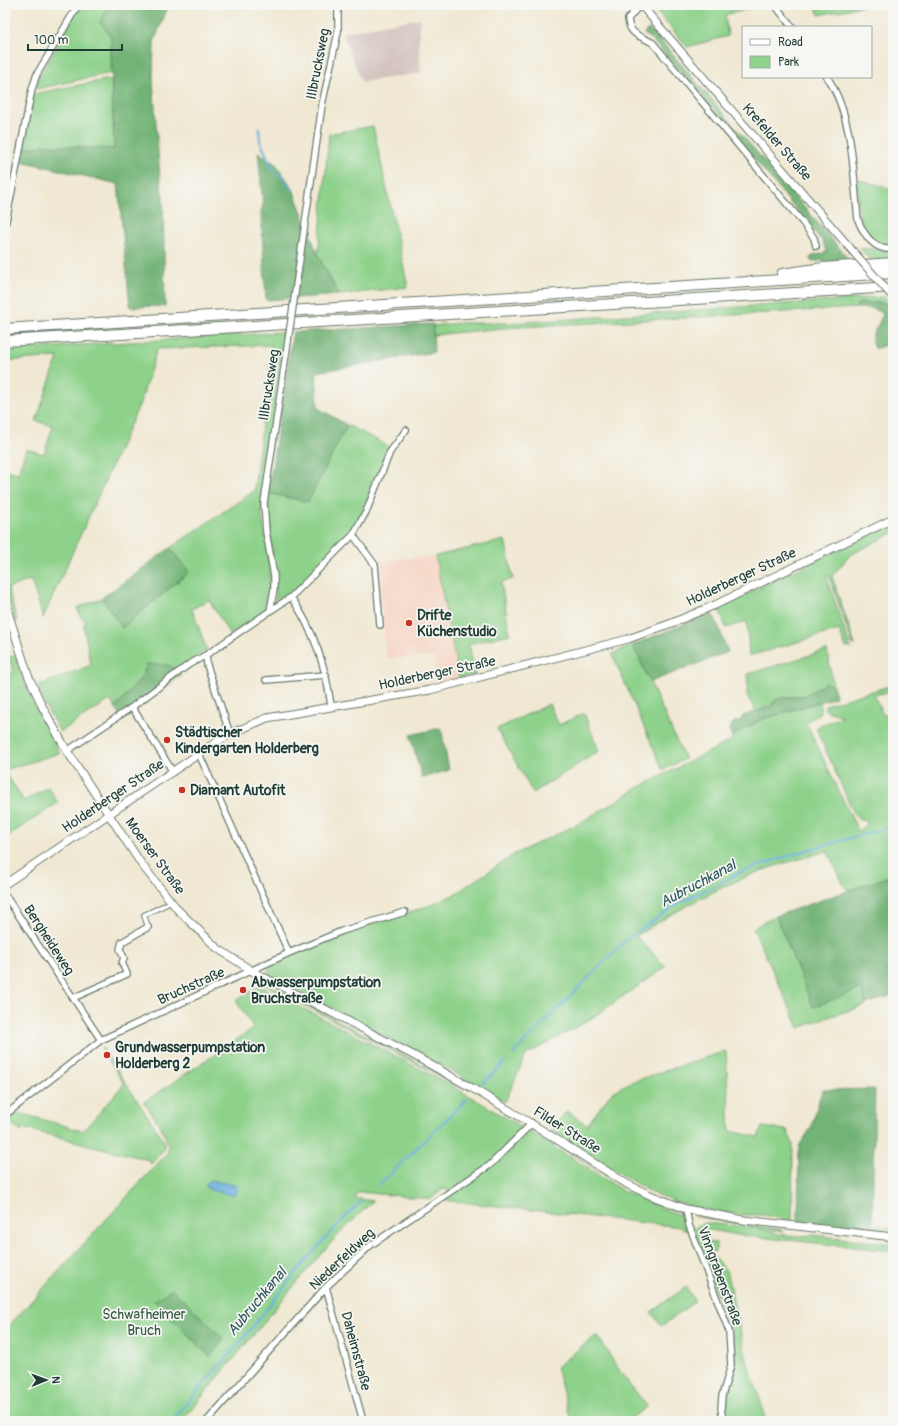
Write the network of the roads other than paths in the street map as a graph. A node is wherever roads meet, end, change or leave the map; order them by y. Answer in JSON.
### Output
{"nodes":[{"id":1,"x":78,"y":5,"type":"edge"},
{"id":2,"x":338,"y":5,"type":"edge"},
{"id":3,"x":640,"y":5,"type":"edge"},
{"id":4,"x":775,"y":5,"type":"edge"},
{"id":5,"x":791,"y":26,"type":"edge"},
{"id":6,"x":828,"y":78,"type":"edge"},
{"id":7,"x":5,"y":226,"type":"edge"},
{"id":8,"x":816,"y":246,"type":"dead end"},
{"id":9,"x":893,"y":249,"type":"edge"},
{"id":10,"x":893,"y":263,"type":"edge"},
{"id":11,"x":893,"y":273,"type":"edge"},
{"id":12,"x":710,"y":283,"type":"junction"},
{"id":13,"x":893,"y":287,"type":"edge"},
{"id":14,"x":893,"y":292,"type":"edge"},
{"id":15,"x":824,"y":293,"type":"junction"},
{"id":16,"x":893,"y":297,"type":"edge"},
{"id":17,"x":5,"y":329,"type":"edge"},
{"id":18,"x":5,"y":341,"type":"edge"},
{"id":19,"x":406,"y":430,"type":"dead end"},
{"id":20,"x":893,"y":519,"type":"edge"},
{"id":21,"x":353,"y":535,"type":"junction"},
{"id":22,"x":291,"y":597,"type":"junction"},
{"id":23,"x":5,"y":602,"type":"edge"},
{"id":24,"x":270,"y":611,"type":"junction"},
{"id":25,"x":380,"y":625,"type":"dead end"},
{"id":26,"x":206,"y":655,"type":"junction"},
{"id":27,"x":326,"y":675,"type":"junction"},
{"id":28,"x":266,"y":680,"type":"dead end"},
{"id":29,"x":331,"y":706,"type":"junction"},
{"id":30,"x":132,"y":707,"type":"junction"},
{"id":31,"x":230,"y":734,"type":"junction"},
{"id":32,"x":67,"y":751,"type":"junction"},
{"id":33,"x":199,"y":754,"type":"junction"},
{"id":34,"x":173,"y":772,"type":"junction"},
{"id":35,"x":108,"y":813,"type":"junction"},
{"id":36,"x":5,"y":884,"type":"edge"},
{"id":37,"x":5,"y":895,"type":"edge"},
{"id":38,"x":167,"y":904,"type":"dead end"},
{"id":39,"x":405,"y":912,"type":"dead end"},
{"id":40,"x":148,"y":927,"type":"joint"},
{"id":41,"x":289,"y":953,"type":"junction"},
{"id":42,"x":252,"y":971,"type":"junction"},
{"id":43,"x":73,"y":998,"type":"junction"},
{"id":44,"x":101,"y":1040,"type":"junction"},
{"id":45,"x":5,"y":1115,"type":"edge"},
{"id":46,"x":532,"y":1124,"type":"junction"},
{"id":47,"x":686,"y":1209,"type":"junction"},
{"id":48,"x":893,"y":1236,"type":"edge"},
{"id":49,"x":326,"y":1287,"type":"junction"},
{"id":50,"x":207,"y":1421,"type":"edge"},
{"id":51,"x":363,"y":1421,"type":"edge"},
{"id":52,"x":723,"y":1421,"type":"edge"}],
"edges":[{"from":1,"to":7,"type":"street"},
{"from":2,"to":24,"type":"street","name":"Illbrucksweg","bridge":true},
{"from":3,"to":8,"type":"street"},
{"from":3,"to":16,"type":"main road","name":"Krefelder Straße","bridge":true},
{"from":4,"to":5,"type":"street"},
{"from":6,"to":9,"type":"street"},
{"from":10,"to":12,"type":"highway"},
{"from":11,"to":12,"type":"highway"},
{"from":12,"to":17,"type":"highway"},
{"from":13,"to":15,"type":"highway"},
{"from":14,"to":15,"type":"highway"},
{"from":15,"to":18,"type":"highway"},
{"from":19,"to":21,"type":"street"},
{"from":20,"to":29,"type":"main road","name":"Holderberger Straße"},
{"from":21,"to":22,"type":"street"},
{"from":21,"to":25,"type":"street"},
{"from":22,"to":24,"type":"street"},
{"from":22,"to":27,"type":"street"},
{"from":23,"to":32,"type":"main road","name":"Moerser Straße"},
{"from":24,"to":26,"type":"street"},
{"from":26,"to":30,"type":"street"},
{"from":26,"to":31,"type":"street"},
{"from":27,"to":28,"type":"street"},
{"from":27,"to":29,"type":"street"},
{"from":29,"to":31,"type":"main road","name":"Holderberger Straße"},
{"from":30,"to":32,"type":"street"},
{"from":30,"to":34,"type":"street"},
{"from":31,"to":33,"type":"main road","name":"Holderberger Straße"},
{"from":32,"to":35,"type":"main road","name":"Moerser Straße"},
{"from":33,"to":34,"type":"main road","name":"Holderberger Straße"},
{"from":33,"to":41,"type":"street"},
{"from":34,"to":35,"type":"main road","name":"Holderberger Straße"},
{"from":35,"to":36,"type":"main road","name":"Holderberger Straße"},
{"from":35,"to":42,"type":"main road","name":"Moerser Straße"},
{"from":37,"to":43,"type":"street","name":"Bergheideweg"},
{"from":38,"to":40,"type":"street"},
{"from":39,"to":41,"type":"street","name":"Bruchstraße"},
{"from":40,"to":43,"type":"street"},
{"from":41,"to":42,"type":"street","name":"Bruchstraße"},
{"from":42,"to":44,"type":"street","name":"Bruchstraße"},
{"from":42,"to":46,"type":"main road","name":"Filder Straße"},
{"from":43,"to":44,"type":"street","name":"Bergheideweg"},
{"from":44,"to":45,"type":"street","name":"Bruchstraße"},
{"from":46,"to":47,"type":"main road","name":"Filder Straße"},
{"from":46,"to":49,"type":"street","name":"Niederfeldweg"},
{"from":47,"to":48,"type":"main road","name":"Filder Straße"},
{"from":47,"to":52,"type":"street","name":"Vinngrabenstraße"},
{"from":49,"to":50,"type":"street","name":"Niederfeldweg"},
{"from":49,"to":51,"type":"street","name":"Daheimstraße"}]}
